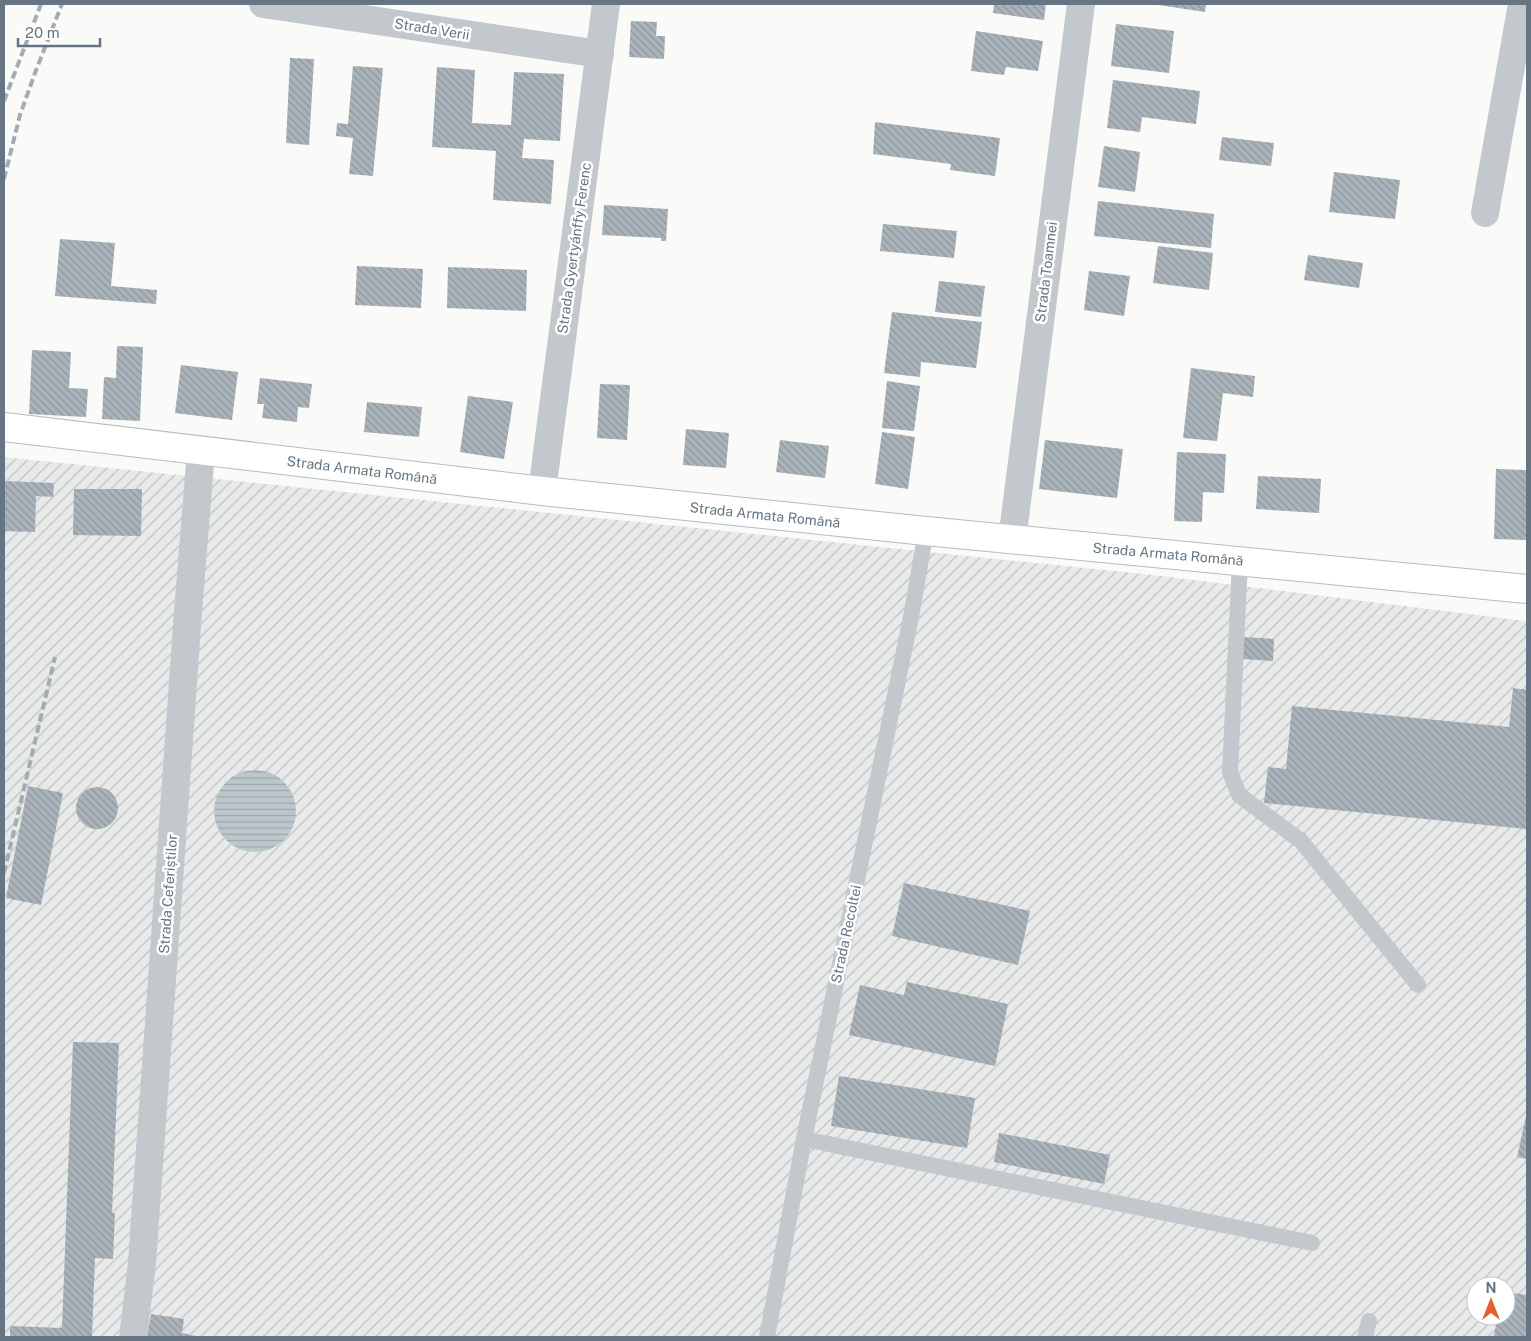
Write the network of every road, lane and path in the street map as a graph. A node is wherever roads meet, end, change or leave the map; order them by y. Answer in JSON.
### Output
{"nodes":[{"id":1,"x":263,"y":4,"type":"edge"},
{"id":2,"x":606,"y":4,"type":"edge"},
{"id":3,"x":1081,"y":4,"type":"edge"},
{"id":4,"x":1522,"y":4,"type":"edge"},
{"id":5,"x":600,"y":54,"type":"junction"},
{"id":6,"x":1485,"y":213,"type":"dead end"},
{"id":7,"x":4,"y":427,"type":"edge"},
{"id":8,"x":201,"y":451,"type":"junction"},
{"id":9,"x":542,"y":491,"type":"junction"},
{"id":10,"x":926,"y":532,"type":"junction"},
{"id":11,"x":1012,"y":540,"type":"junction"},
{"id":12,"x":1240,"y":561,"type":"junction"},
{"id":13,"x":1527,"y":589,"type":"edge"},
{"id":14,"x":1418,"y":985,"type":"dead end"},
{"id":15,"x":804,"y":1140,"type":"junction"},
{"id":16,"x":1312,"y":1243,"type":"dead end"},
{"id":17,"x":1369,"y":1321,"type":"dead end"},
{"id":18,"x":133,"y":1337,"type":"edge"},
{"id":19,"x":767,"y":1337,"type":"edge"},
{"id":20,"x":1365,"y":1337,"type":"edge"}],
"edges":[{"from":1,"to":5,"type":"street","name":"Strada Verii"},
{"from":2,"to":5,"type":"street","name":"Strada Gyertyánffy Ferenc"},
{"from":3,"to":11,"type":"street","name":"Strada Toamnei"},
{"from":4,"to":6,"type":"street"},
{"from":5,"to":9,"type":"street","name":"Strada Gyertyánffy Ferenc"},
{"from":7,"to":8,"type":"main road","name":"Strada Armata Română"},
{"from":8,"to":9,"type":"main road","name":"Strada Armata Română"},
{"from":8,"to":18,"type":"street","name":"Strada Ceferiștilor"},
{"from":9,"to":10,"type":"main road","name":"Strada Armata Română"},
{"from":10,"to":11,"type":"main road","name":"Strada Armata Română"},
{"from":10,"to":15,"type":"lane","name":"Strada Recoltei"},
{"from":11,"to":12,"type":"main road","name":"Strada Armata Română"},
{"from":12,"to":13,"type":"main road","name":"Strada Armata Română"},
{"from":12,"to":14,"type":"lane"},
{"from":15,"to":16,"type":"lane"},
{"from":15,"to":19,"type":"lane","name":"Strada Recoltei"},
{"from":17,"to":20,"type":"lane"}]}
